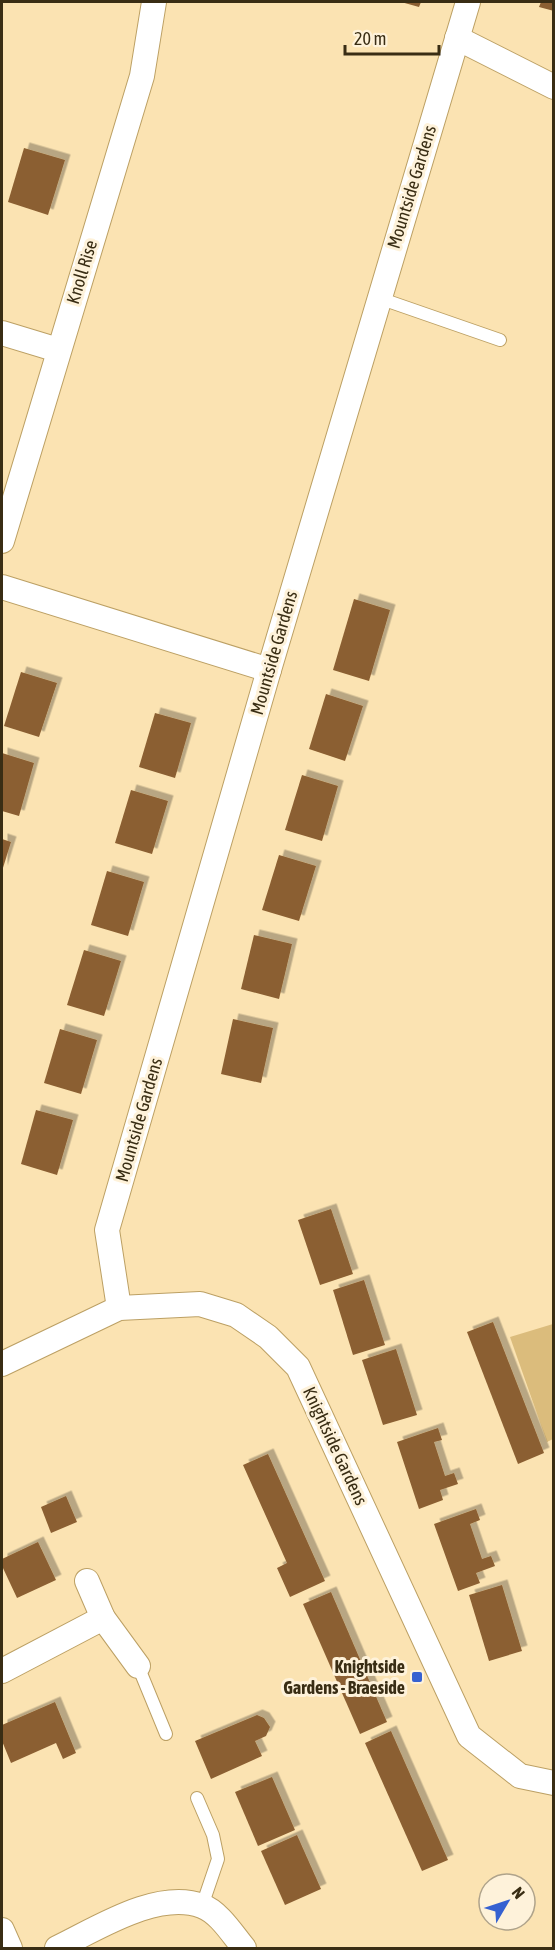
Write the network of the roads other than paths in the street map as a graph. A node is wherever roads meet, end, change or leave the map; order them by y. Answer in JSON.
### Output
{"nodes":[{"id":1,"x":154,"y":2,"type":"edge"},
{"id":2,"x":468,"y":2,"type":"edge"},
{"id":3,"x":457,"y":38,"type":"junction"},
{"id":4,"x":554,"y":87,"type":"edge"},
{"id":5,"x":379,"y":298,"type":"junction"},
{"id":6,"x":2,"y":333,"type":"edge"},
{"id":7,"x":500,"y":340,"type":"dead end"},
{"id":8,"x":58,"y":350,"type":"junction"},
{"id":9,"x":2,"y":541,"type":"edge"},
{"id":10,"x":2,"y":587,"type":"edge"},
{"id":11,"x":269,"y":670,"type":"junction"},
{"id":12,"x":119,"y":1308,"type":"junction"},
{"id":13,"x":2,"y":1364,"type":"edge"},
{"id":14,"x":87,"y":1581,"type":"dead end"},
{"id":15,"x":103,"y":1618,"type":"junction"},
{"id":16,"x":138,"y":1666,"type":"joint"},
{"id":17,"x":2,"y":1671,"type":"edge"},
{"id":18,"x":166,"y":1734,"type":"dead end"},
{"id":19,"x":554,"y":1783,"type":"edge"},
{"id":20,"x":197,"y":1798,"type":"dead end"},
{"id":21,"x":202,"y":1906,"type":"junction"},
{"id":22,"x":2,"y":1930,"type":"edge"},
{"id":23,"x":10,"y":1948,"type":"edge"},
{"id":24,"x":57,"y":1948,"type":"edge"},
{"id":25,"x":244,"y":1948,"type":"edge"}],
"edges":[{"from":1,"to":8,"type":"street","name":"Knoll Rise"},
{"from":2,"to":3,"type":"street","name":"Mountside Gardens"},
{"from":3,"to":4,"type":"street"},
{"from":3,"to":5,"type":"street","name":"Mountside Gardens"},
{"from":5,"to":7,"type":"lane"},
{"from":5,"to":11,"type":"street","name":"Mountside Gardens"},
{"from":6,"to":8,"type":"street"},
{"from":8,"to":9,"type":"street","name":"Knoll Rise"},
{"from":10,"to":11,"type":"street"},
{"from":11,"to":12,"type":"street","name":"Mountside Gardens"},
{"from":12,"to":13,"type":"street","name":"Knightside Gardens"},
{"from":12,"to":19,"type":"street","name":"Knightside Gardens"},
{"from":14,"to":15,"type":"street"},
{"from":15,"to":16,"type":"street"},
{"from":15,"to":17,"type":"street"},
{"from":16,"to":18,"type":"lane"},
{"from":20,"to":21,"type":"lane"},
{"from":21,"to":24,"type":"street"},
{"from":21,"to":25,"type":"street"},
{"from":22,"to":23,"type":"street"}]}
